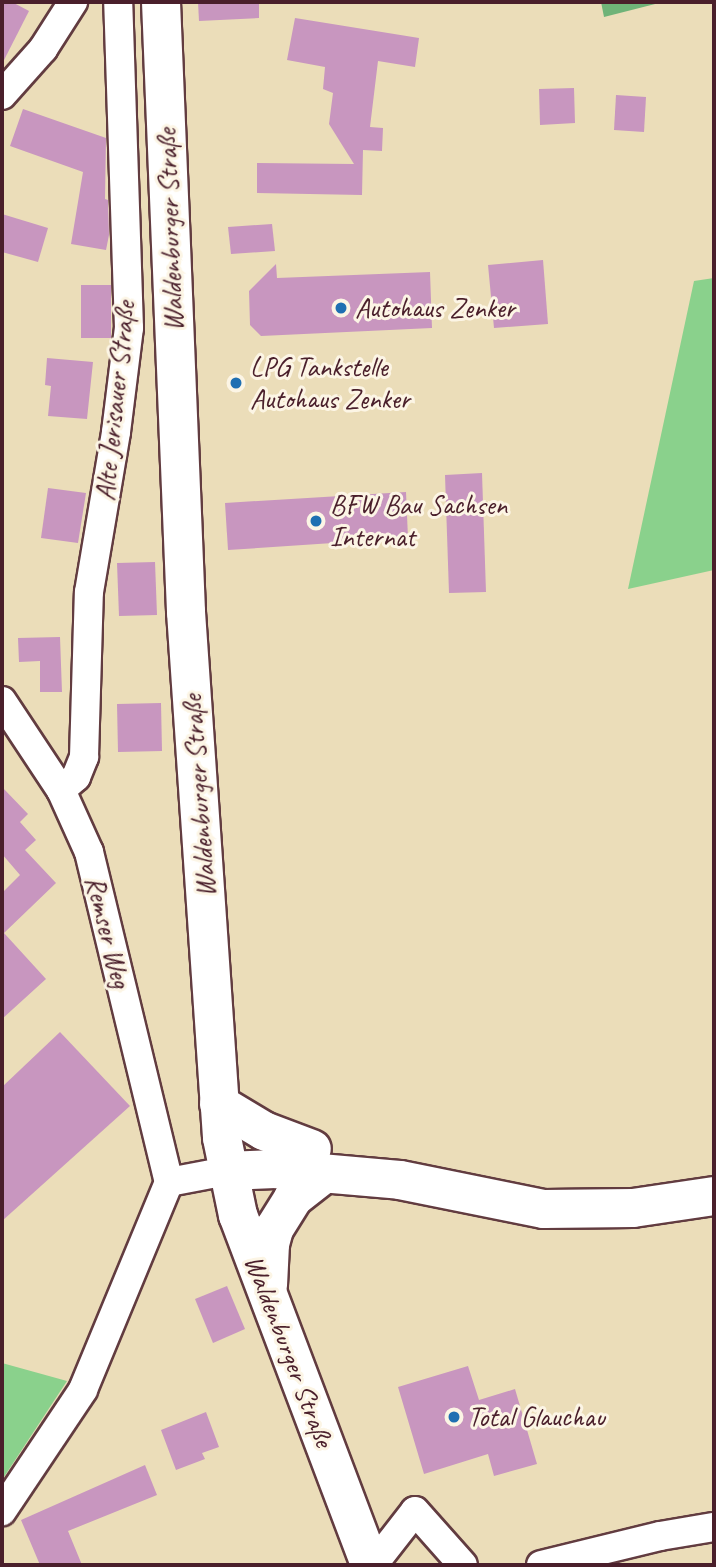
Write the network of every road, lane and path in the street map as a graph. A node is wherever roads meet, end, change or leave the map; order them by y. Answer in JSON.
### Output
{"nodes":[{"id":1,"x":73,"y":2,"type":"edge"},
{"id":2,"x":118,"y":2,"type":"edge"},
{"id":3,"x":161,"y":2,"type":"edge"},
{"id":4,"x":2,"y":95,"type":"edge"},
{"id":5,"x":2,"y":701,"type":"edge"},
{"id":6,"x":61,"y":790,"type":"junction"},
{"id":7,"x":219,"y":1104,"type":"junction"},
{"id":8,"x":226,"y":1162,"type":"junction"},
{"id":9,"x":317,"y":1162,"type":"junction"},
{"id":10,"x":169,"y":1182,"type":"junction"},
{"id":11,"x":714,"y":1196,"type":"edge"},
{"id":12,"x":267,"y":1294,"type":"junction"},
{"id":13,"x":2,"y":1511,"type":"edge"},
{"id":14,"x":714,"y":1527,"type":"edge"},
{"id":15,"x":372,"y":1565,"type":"edge"},
{"id":16,"x":463,"y":1565,"type":"edge"},
{"id":17,"x":541,"y":1565,"type":"edge"}],
"edges":[{"from":1,"to":4,"type":"street"},
{"from":2,"to":6,"type":"street","name":"Alte Jerisauer Straße"},
{"from":3,"to":7,"type":"street","name":"Waldenburger Straße"},
{"from":5,"to":6,"type":"street","name":"Remser Weg"},
{"from":6,"to":10,"type":"street","name":"Remser Weg"},
{"from":7,"to":8,"type":"street","name":"Waldenburger Straße"},
{"from":7,"to":9,"type":"street"},
{"from":8,"to":9,"type":"street"},
{"from":8,"to":10,"type":"street"},
{"from":8,"to":12,"type":"street","name":"Waldenburger Straße"},
{"from":9,"to":11,"type":"street"},
{"from":9,"to":12,"type":"street"},
{"from":10,"to":13,"type":"street"},
{"from":12,"to":15,"type":"street","name":"Waldenburger Straße"},
{"from":14,"to":17,"type":"street"},
{"from":15,"to":16,"type":"street"}]}
